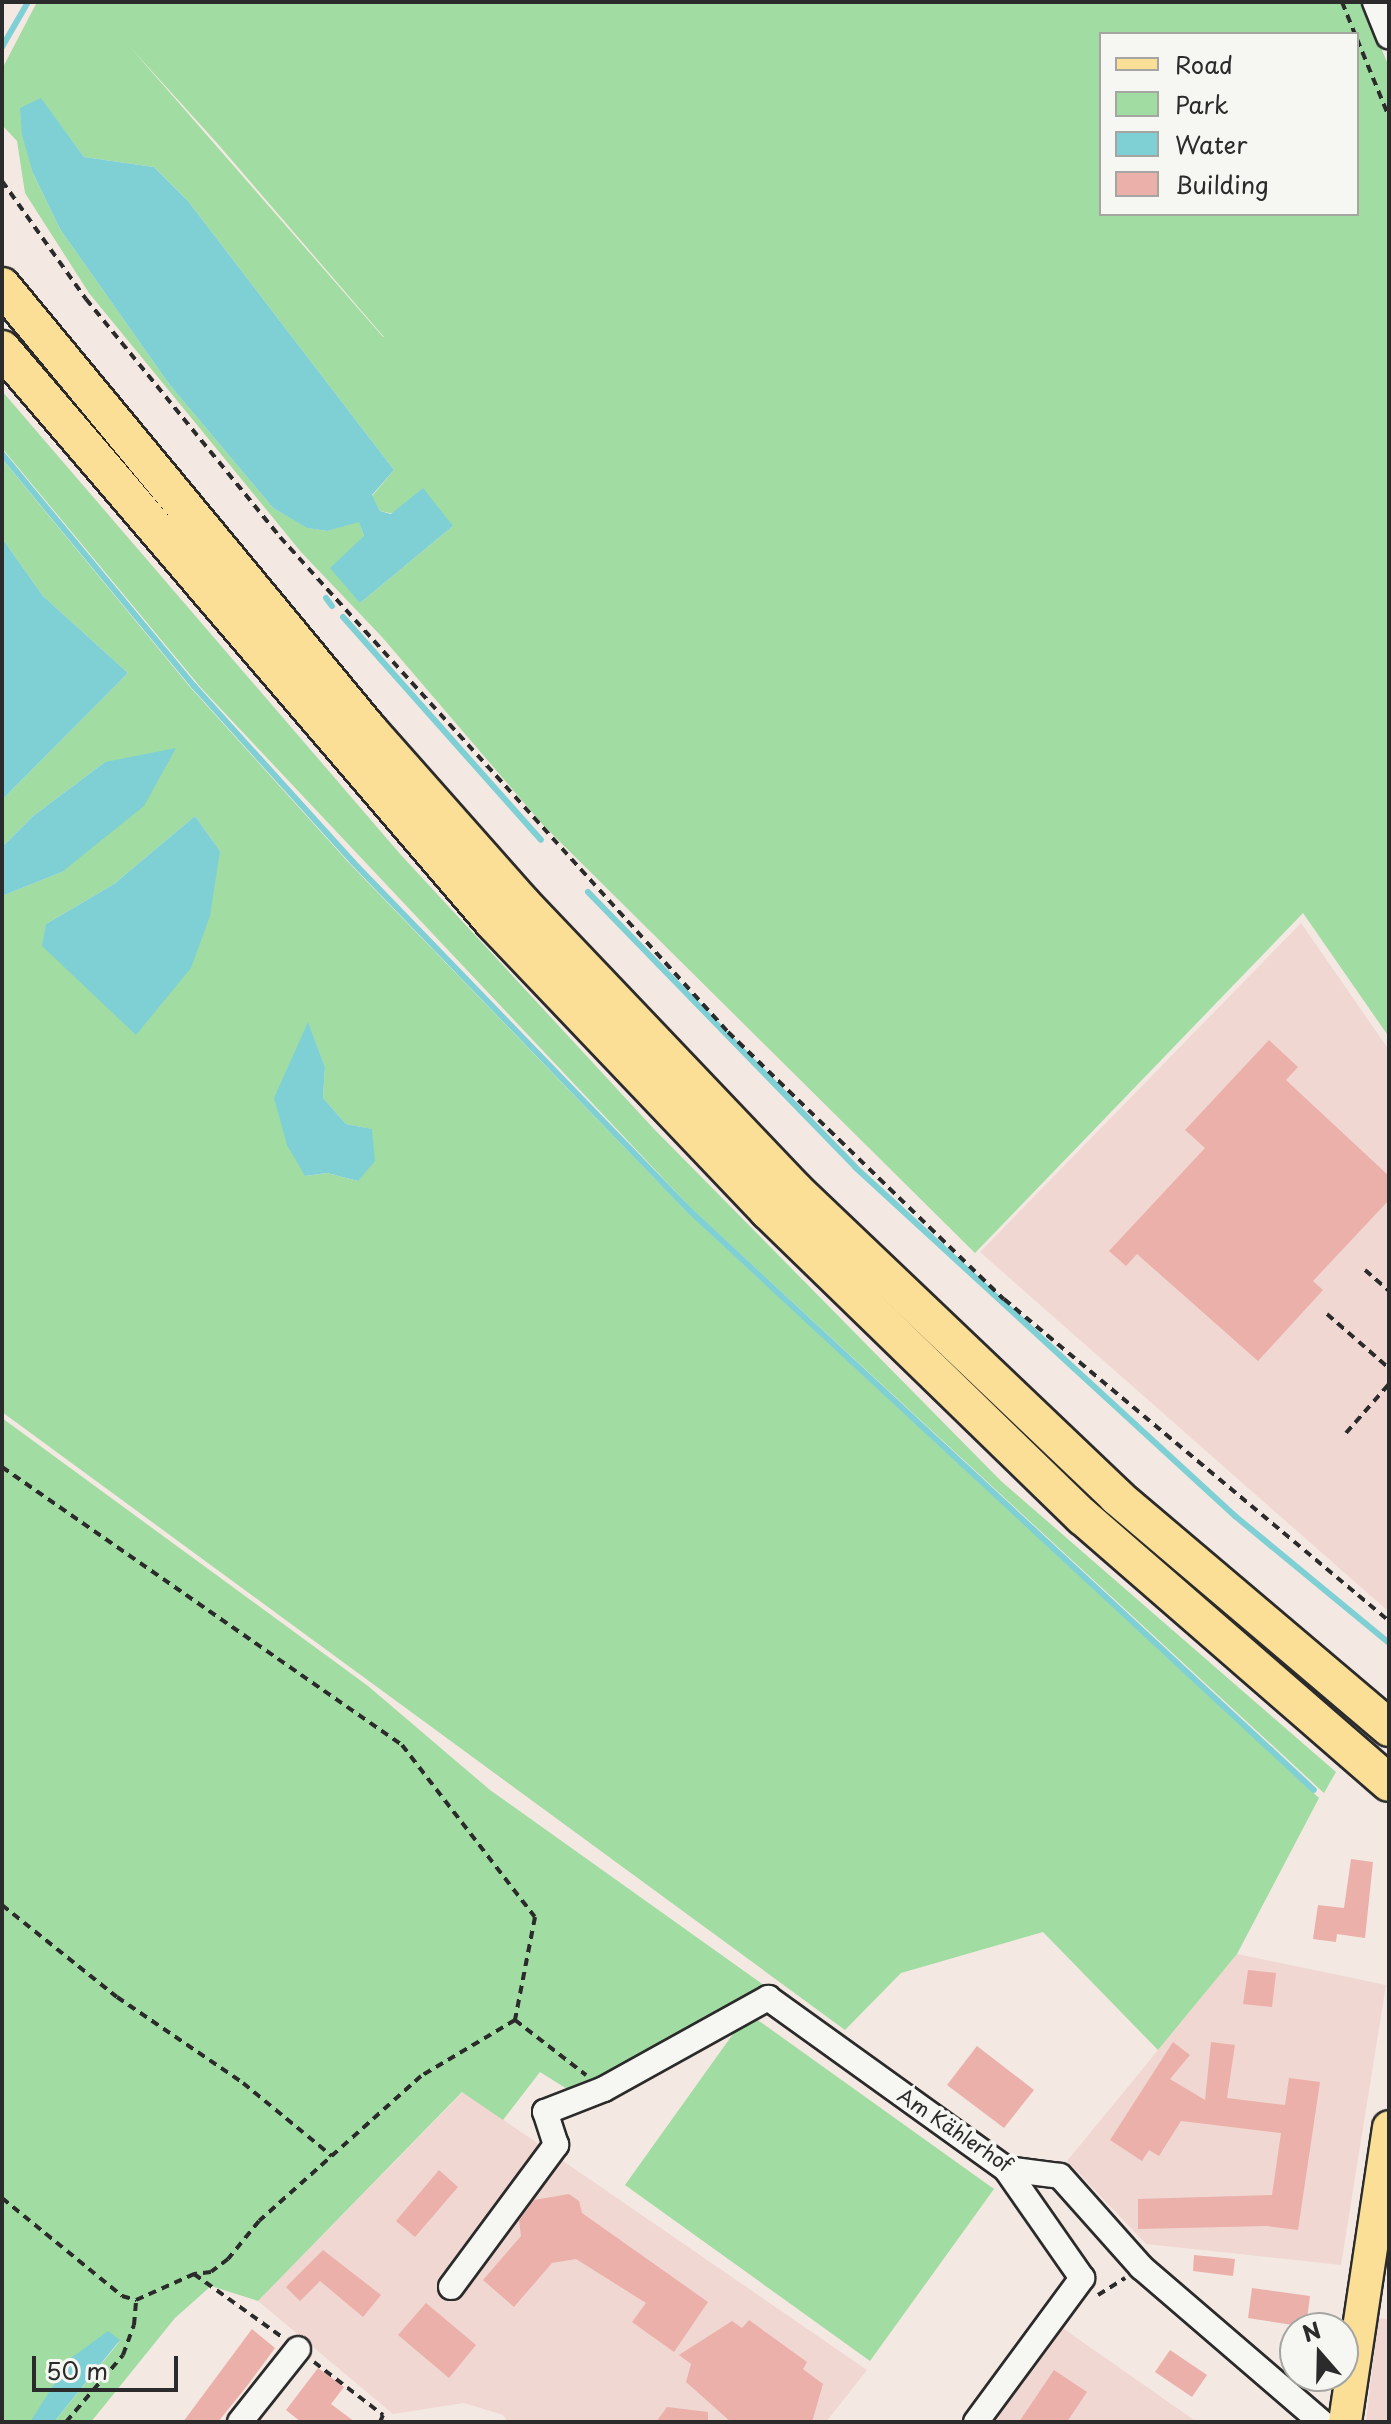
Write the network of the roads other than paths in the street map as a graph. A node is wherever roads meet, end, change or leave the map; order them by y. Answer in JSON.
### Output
{"nodes":[{"id":1,"x":1375,"y":2,"type":"edge"},
{"id":2,"x":1389,"y":36,"type":"edge"},
{"id":3,"x":2,"y":286,"type":"edge"},
{"id":4,"x":2,"y":349,"type":"edge"},
{"id":5,"x":1389,"y":1728,"type":"edge"},
{"id":6,"x":1389,"y":1783,"type":"edge"},
{"id":7,"x":1389,"y":2127,"type":"edge"},
{"id":8,"x":1006,"y":2169,"type":"junction"},
{"id":9,"x":1379,"y":2265,"type":"edge"},
{"id":10,"x":451,"y":2287,"type":"dead end"},
{"id":11,"x":298,"y":2349,"type":"road end"},
{"id":12,"x":240,"y":2422,"type":"edge"},
{"id":13,"x":976,"y":2422,"type":"edge"},
{"id":14,"x":1321,"y":2422,"type":"edge"},
{"id":15,"x":1345,"y":2422,"type":"edge"}],
"edges":[{"from":1,"to":2,"type":"street"},
{"from":3,"to":5,"type":"highway"},
{"from":4,"to":6,"type":"highway"},
{"from":7,"to":9,"type":"main road"},
{"from":8,"to":10,"type":"street","name":"Am Kählerhof"},
{"from":8,"to":13,"type":"street"},
{"from":8,"to":14,"type":"street","name":"Am Kählerhof"},
{"from":9,"to":15,"type":"main road"},
{"from":11,"to":12,"type":"street"}]}
